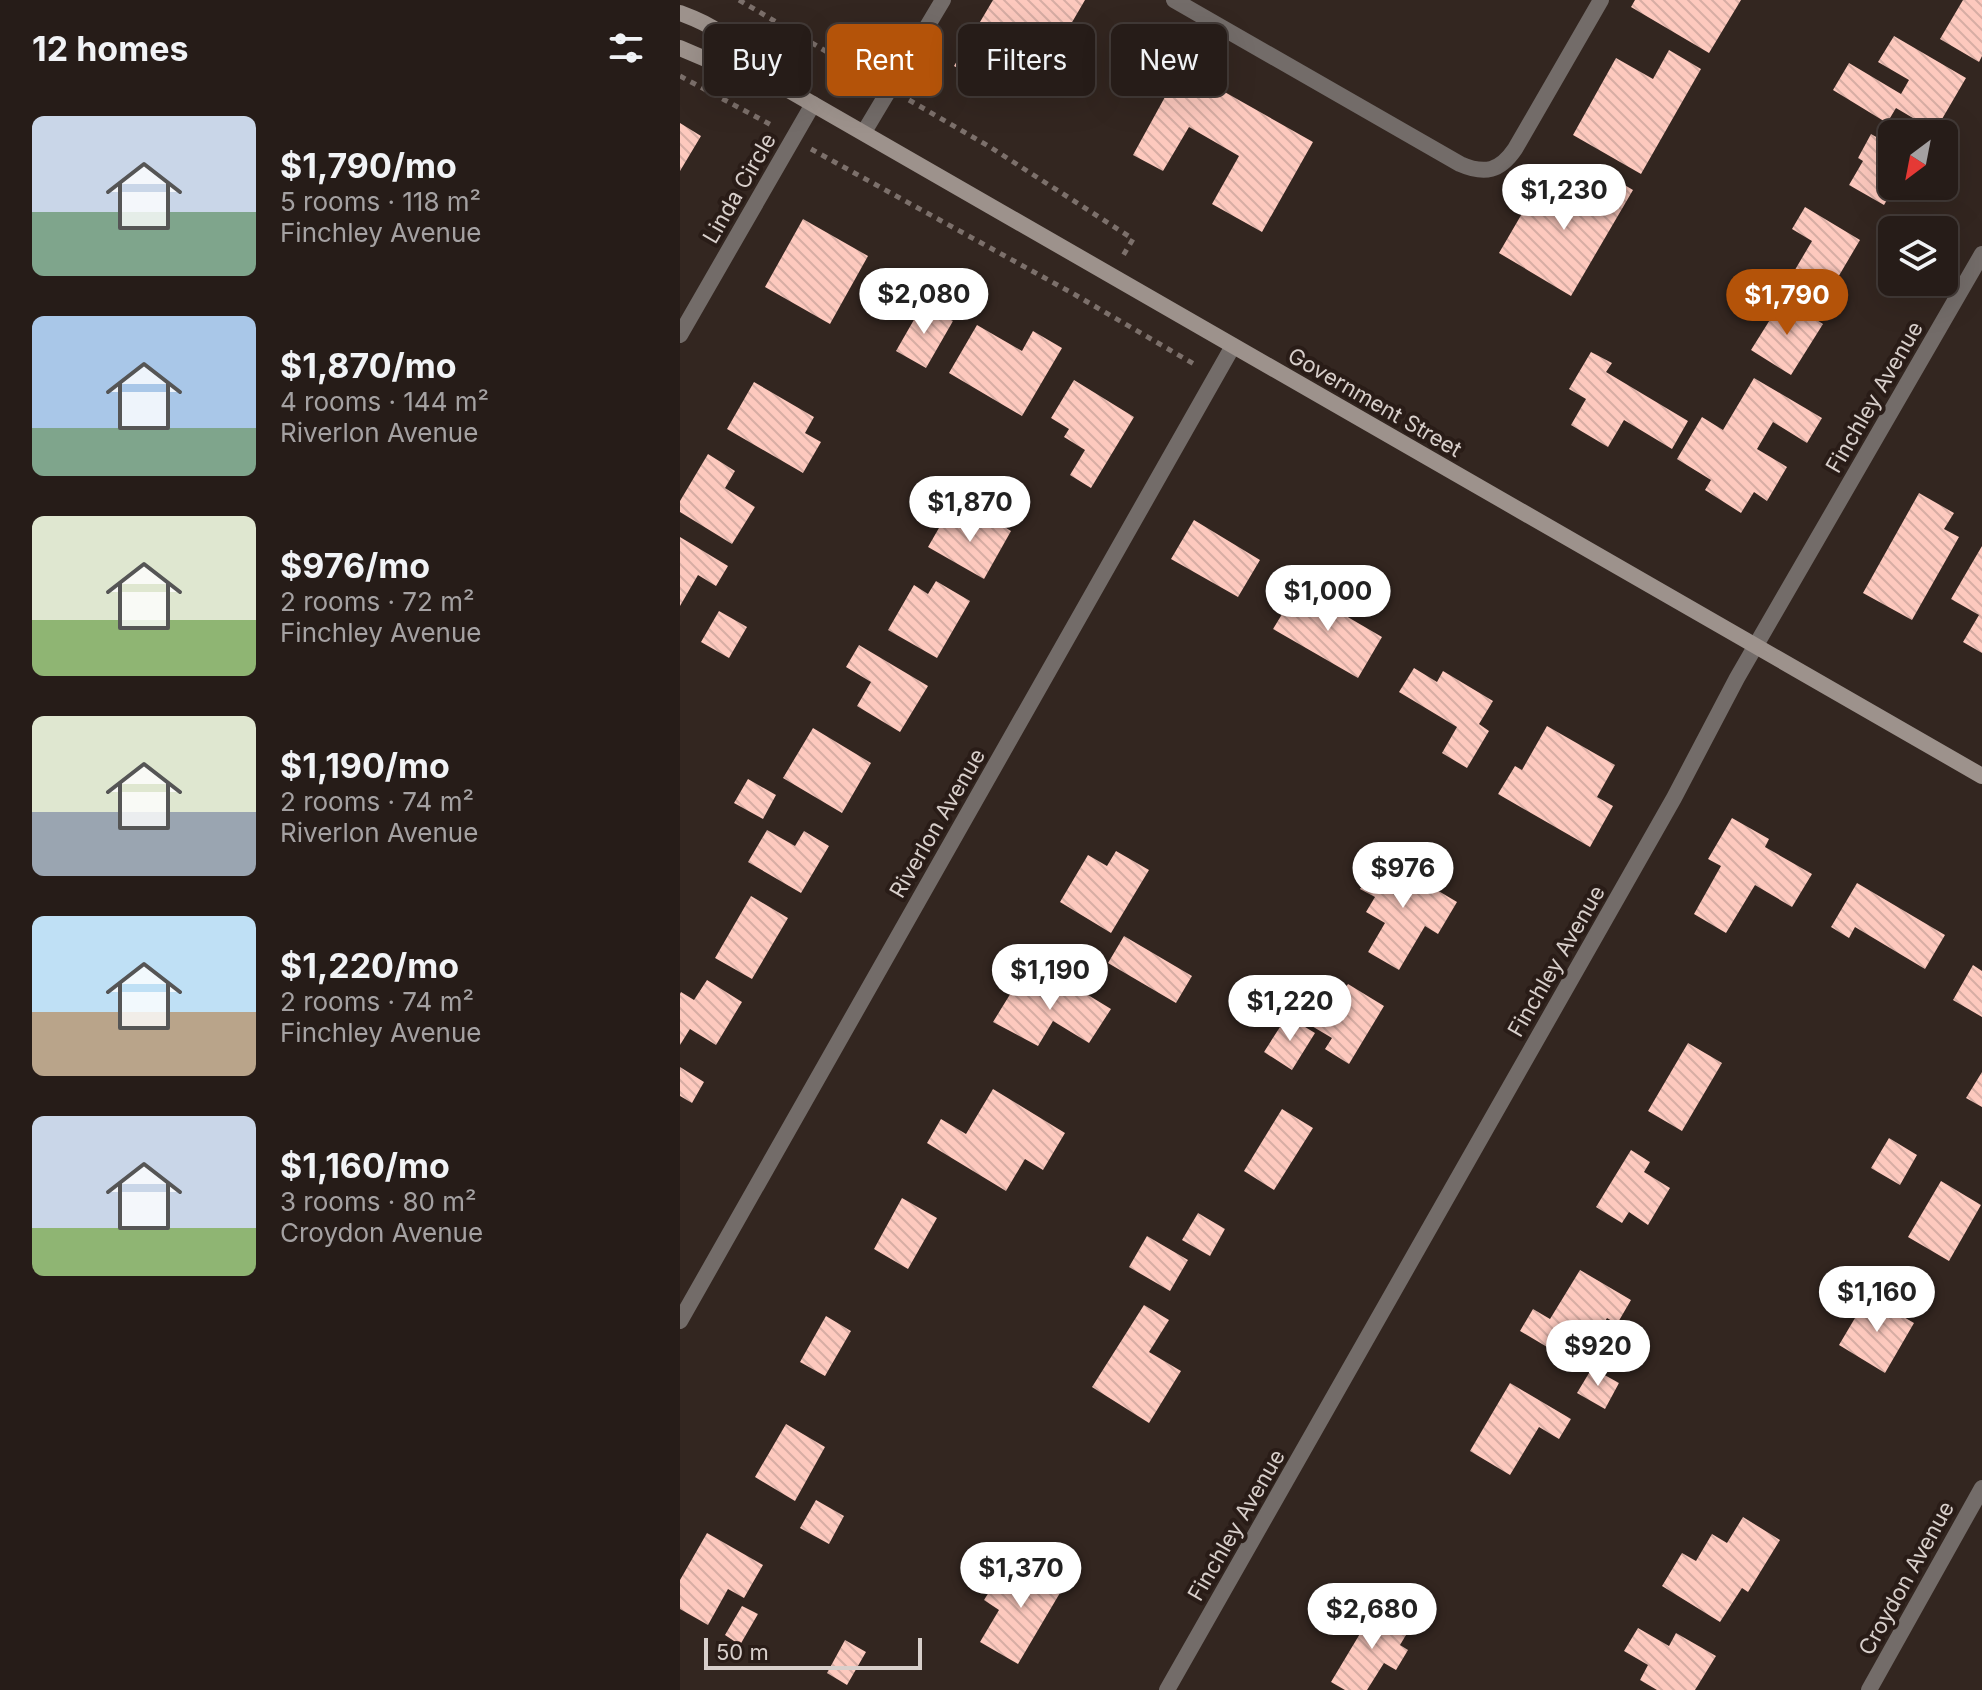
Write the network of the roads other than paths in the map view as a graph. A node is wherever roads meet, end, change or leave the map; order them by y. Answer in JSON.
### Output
{"nodes":[{"id":1,"x":680,"y":0,"type":"edge"},
{"id":2,"x":943,"y":0,"type":"edge"},
{"id":3,"x":1174,"y":0,"type":"edge"},
{"id":4,"x":1601,"y":0,"type":"edge"},
{"id":5,"x":680,"y":13,"type":"edge"},
{"id":6,"x":699,"y":20,"type":"junction"},
{"id":7,"x":705,"y":24,"type":"edge"},
{"id":8,"x":680,"y":48,"type":"edge"},
{"id":9,"x":704,"y":58,"type":"edge"},
{"id":10,"x":799,"y":96,"type":"edge"},
{"id":11,"x":813,"y":104,"type":"junction"},
{"id":12,"x":864,"y":132,"type":"junction"},
{"id":13,"x":1982,"y":254,"type":"edge"},
{"id":14,"x":680,"y":335,"type":"edge"},
{"id":15,"x":1233,"y":346,"type":"junction"},
{"id":16,"x":1756,"y":646,"type":"junction"},
{"id":17,"x":1982,"y":776,"type":"edge"},
{"id":18,"x":680,"y":1321,"type":"edge"},
{"id":19,"x":1982,"y":1488,"type":"edge"},
{"id":20,"x":1167,"y":1690,"type":"edge"},
{"id":21,"x":1869,"y":1690,"type":"edge"}],
"edges":[{"from":1,"to":6,"type":"main road"},
{"from":2,"to":12,"type":"street"},
{"from":3,"to":4,"type":"street"},
{"from":5,"to":6,"type":"main road","name":"Government Street"},
{"from":6,"to":7,"type":"main road","name":"Government Street"},
{"from":8,"to":9,"type":"main road","name":"Government Street"},
{"from":10,"to":11,"type":"main road","name":"Government Street"},
{"from":11,"to":12,"type":"main road","name":"Government Street"},
{"from":11,"to":14,"type":"street","name":"Linda Circle"},
{"from":12,"to":15,"type":"main road","name":"Government Street"},
{"from":13,"to":16,"type":"street","name":"Finchley Avenue"},
{"from":15,"to":16,"type":"main road","name":"Government Street"},
{"from":15,"to":18,"type":"street","name":"Riverlon Avenue"},
{"from":16,"to":17,"type":"main road","name":"Government Street"},
{"from":16,"to":20,"type":"street","name":"Finchley Avenue"},
{"from":19,"to":21,"type":"street","name":"Croydon Avenue"}]}
